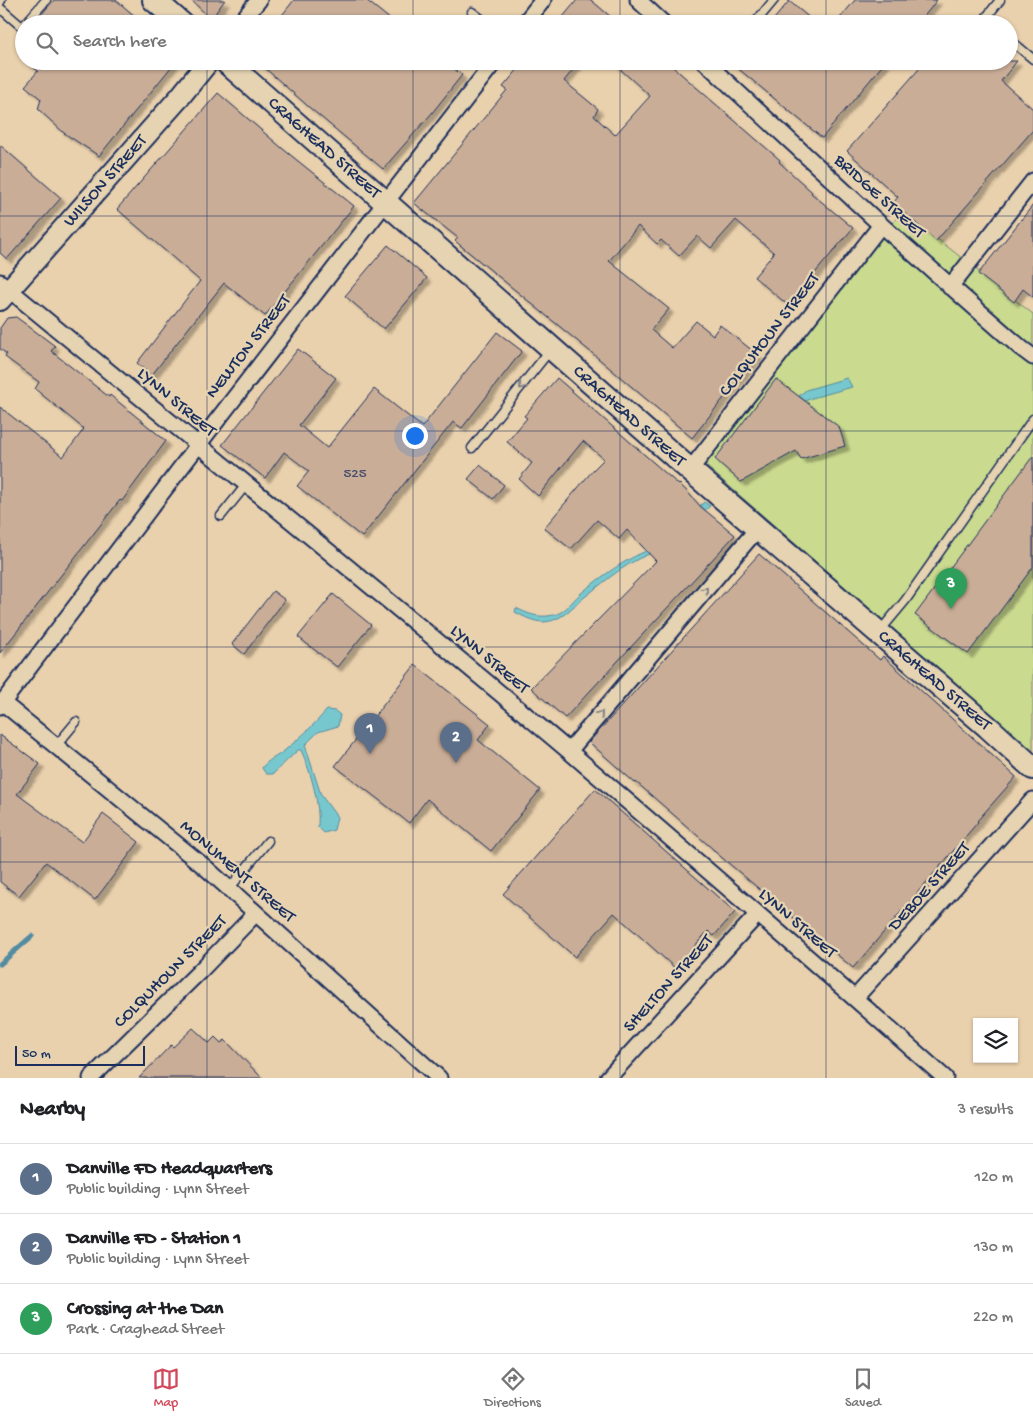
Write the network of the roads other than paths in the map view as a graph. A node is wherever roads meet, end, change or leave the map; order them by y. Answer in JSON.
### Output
{"nodes":[{"id":1,"x":46,"y":0,"type":"edge"},
{"id":2,"x":154,"y":0,"type":"edge"},
{"id":3,"x":259,"y":0,"type":"edge"},
{"id":4,"x":543,"y":0,"type":"edge"},
{"id":5,"x":638,"y":0,"type":"edge"},
{"id":6,"x":774,"y":0,"type":"edge"},
{"id":7,"x":1000,"y":0,"type":"edge"},
{"id":8,"x":0,"y":8,"type":"edge"},
{"id":9,"x":472,"y":12,"type":"dead end"},
{"id":10,"x":33,"y":15,"type":"edge"},
{"id":11,"x":172,"y":15,"type":"edge"},
{"id":12,"x":246,"y":15,"type":"edge"},
{"id":13,"x":476,"y":15,"type":"edge"},
{"id":14,"x":531,"y":15,"type":"edge"},
{"id":15,"x":654,"y":15,"type":"edge"},
{"id":16,"x":762,"y":15,"type":"edge"},
{"id":17,"x":988,"y":15,"type":"edge"},
{"id":18,"x":15,"y":21,"type":"edge"},
{"id":19,"x":1018,"y":46,"type":"edge"},
{"id":20,"x":1033,"y":59,"type":"edge"},
{"id":21,"x":202,"y":70,"type":"edge"},
{"id":22,"x":235,"y":70,"type":"edge"},
{"id":23,"x":488,"y":70,"type":"edge"},
{"id":24,"x":720,"y":70,"type":"edge"},
{"id":25,"x":1033,"y":180,"type":"edge"},
{"id":26,"x":384,"y":202,"type":"junction"},
{"id":27,"x":881,"y":224,"type":"junction"},
{"id":28,"x":950,"y":287,"type":"junction"},
{"id":29,"x":3,"y":290,"type":"edge"},
{"id":30,"x":552,"y":348,"type":"junction"},
{"id":31,"x":1033,"y":357,"type":"edge"},
{"id":32,"x":1033,"y":419,"type":"edge"},
{"id":33,"x":198,"y":445,"type":"junction"},
{"id":34,"x":472,"y":448,"type":"dead end"},
{"id":35,"x":690,"y":470,"type":"junction"},
{"id":36,"x":246,"y":485,"type":"junction"},
{"id":37,"x":221,"y":516,"type":"dead end"},
{"id":38,"x":758,"y":528,"type":"junction"},
{"id":39,"x":878,"y":633,"type":"junction"},
{"id":40,"x":2,"y":704,"type":"edge"},
{"id":41,"x":76,"y":722,"type":"dead end"},
{"id":42,"x":56,"y":746,"type":"junction"},
{"id":43,"x":568,"y":752,"type":"junction"},
{"id":44,"x":1033,"y":768,"type":"edge"},
{"id":45,"x":1033,"y":800,"type":"edge"},
{"id":46,"x":268,"y":841,"type":"dead end"},
{"id":47,"x":230,"y":889,"type":"junction"},
{"id":48,"x":256,"y":913,"type":"junction"},
{"id":49,"x":758,"y":915,"type":"junction"},
{"id":50,"x":855,"y":998,"type":"junction"},
{"id":51,"x":91,"y":1078,"type":"edge"},
{"id":52,"x":439,"y":1078,"type":"edge"},
{"id":53,"x":608,"y":1078,"type":"edge"},
{"id":54,"x":945,"y":1078,"type":"edge"}],
"edges":[{"from":1,"to":10,"type":"lane"},
{"from":2,"to":11,"type":"main road"},
{"from":3,"to":12,"type":"street"},
{"from":4,"to":14,"type":"street"},
{"from":5,"to":15,"type":"street"},
{"from":6,"to":16,"type":"lane"},
{"from":7,"to":17,"type":"lane"},
{"from":8,"to":18,"type":"lane"},
{"from":9,"to":13,"type":"lane"},
{"from":19,"to":20,"type":"lane"},
{"from":21,"to":29,"type":"street","name":"WILSON STREET"},
{"from":22,"to":26,"type":"main road","name":"CRAGHEAD STREET"},
{"from":23,"to":26,"type":"street","name":"NEWTON STREET"},
{"from":24,"to":27,"type":"street","name":"BRIDGE STREET"},
{"from":25,"to":28,"type":"street"},
{"from":26,"to":30,"type":"main road","name":"CRAGHEAD STREET"},
{"from":26,"to":33,"type":"street","name":"NEWTON STREET"},
{"from":27,"to":28,"type":"street","name":"BRIDGE STREET"},
{"from":27,"to":35,"type":"street","name":"COLQUHOUN STREET"},
{"from":28,"to":31,"type":"street","name":"BRIDGE STREET"},
{"from":29,"to":33,"type":"street","name":"LYNN STREET"},
{"from":30,"to":34,"type":"lane","one_way":true},
{"from":30,"to":35,"type":"main road","name":"CRAGHEAD STREET"},
{"from":32,"to":39,"type":"lane"},
{"from":33,"to":36,"type":"street","name":"LYNN STREET"},
{"from":33,"to":40,"type":"street","name":"NEWTON STREET"},
{"from":35,"to":38,"type":"main road","name":"CRAGHEAD STREET"},
{"from":36,"to":37,"type":"lane"},
{"from":36,"to":43,"type":"street","name":"LYNN STREET"},
{"from":38,"to":39,"type":"main road","name":"CRAGHEAD STREET"},
{"from":43,"to":38,"type":"street","one_way":true},
{"from":39,"to":44,"type":"main road","name":"CRAGHEAD STREET"},
{"from":40,"to":42,"type":"street","name":"MONUMENT STREET"},
{"from":41,"to":42,"type":"lane"},
{"from":42,"to":47,"type":"street","name":"MONUMENT STREET"},
{"from":43,"to":49,"type":"street","name":"LYNN STREET"},
{"from":45,"to":50,"type":"street","name":"DEBOE STREET"},
{"from":46,"to":47,"type":"lane"},
{"from":47,"to":48,"type":"street","name":"MONUMENT STREET"},
{"from":48,"to":51,"type":"street","name":"COLQUHOUN STREET"},
{"from":48,"to":52,"type":"street","name":"MONUMENT STREET"},
{"from":49,"to":50,"type":"street","name":"LYNN STREET"},
{"from":49,"to":53,"type":"street","name":"SHELTON STREET"},
{"from":50,"to":54,"type":"street","name":"LYNN STREET"}]}
